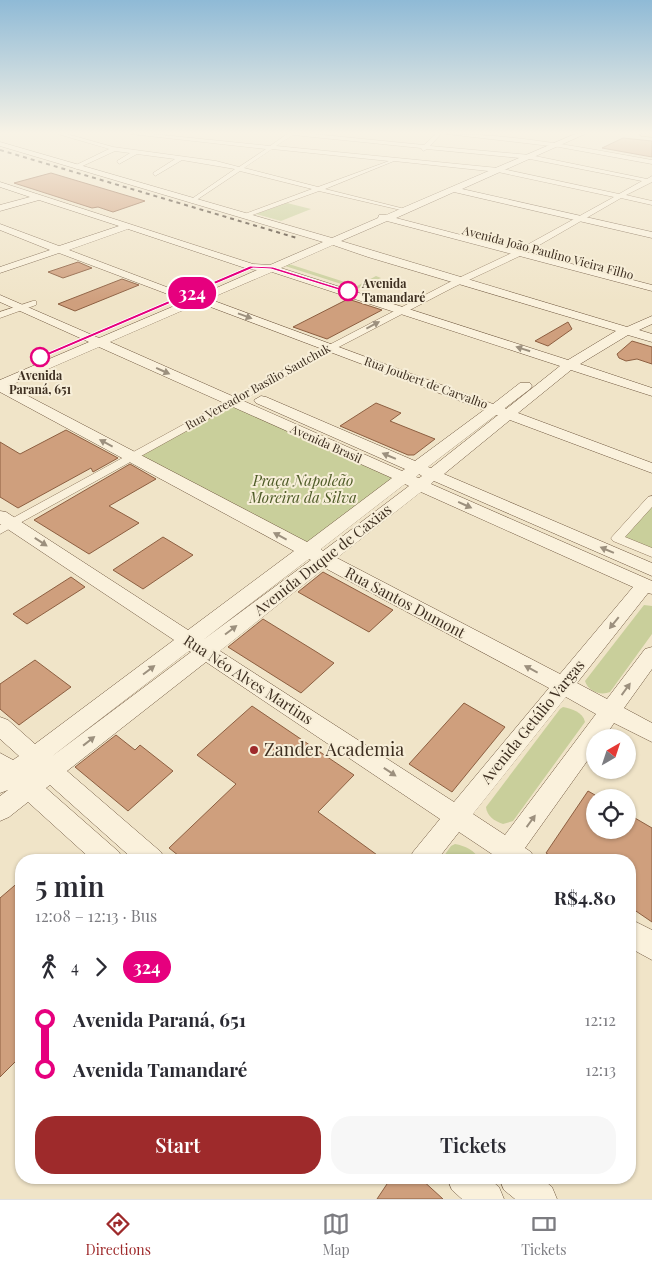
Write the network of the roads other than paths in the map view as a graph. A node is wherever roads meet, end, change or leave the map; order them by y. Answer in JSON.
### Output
{"nodes":[{"id":1,"x":18,"y":190,"type":"edge"},
{"id":2,"x":157,"y":190,"type":"edge"},
{"id":3,"x":208,"y":190,"type":"edge"},
{"id":4,"x":313,"y":190,"type":"edge"},
{"id":5,"x":325,"y":190,"type":"edge"},
{"id":6,"x":446,"y":190,"type":"edge"},
{"id":7,"x":466,"y":190,"type":"edge"},
{"id":8,"x":592,"y":190,"type":"edge"},
{"id":9,"x":631,"y":190,"type":"edge"},
{"id":10,"x":36,"y":196,"type":"junction"},
{"id":11,"x":620,"y":196,"type":"junction"},
{"id":12,"x":192,"y":200,"type":"junction"},
{"id":13,"x":415,"y":202,"type":"junction"},
{"id":14,"x":652,"y":203,"type":"edge"},
{"id":15,"x":0,"y":206,"type":"edge"},
{"id":16,"x":393,"y":208,"type":"junction"},
{"id":17,"x":403,"y":210,"type":"junction"},
{"id":18,"x":244,"y":216,"type":"junction"},
{"id":19,"x":584,"y":217,"type":"junction"},
{"id":20,"x":380,"y":218,"type":"junction"},
{"id":21,"x":0,"y":221,"type":"edge"},
{"id":22,"x":124,"y":225,"type":"junction"},
{"id":23,"x":0,"y":228,"type":"edge"},
{"id":24,"x":652,"y":230,"type":"edge"},
{"id":25,"x":19,"y":232,"type":"junction"},
{"id":26,"x":652,"y":235,"type":"edge"},
{"id":27,"x":326,"y":240,"type":"junction"},
{"id":28,"x":304,"y":246,"type":"junction"},
{"id":29,"x":60,"y":247,"type":"junction"},
{"id":30,"x":315,"y":248,"type":"junction"},
{"id":31,"x":516,"y":255,"type":"junction"},
{"id":32,"x":278,"y":256,"type":"junction"},
{"id":33,"x":298,"y":256,"type":"junction"},
{"id":34,"x":0,"y":264,"type":"edge"},
{"id":35,"x":252,"y":267,"type":"junction"},
{"id":36,"x":272,"y":268,"type":"junction"},
{"id":37,"x":0,"y":270,"type":"edge"},
{"id":38,"x":226,"y":283,"type":"junction"},
{"id":39,"x":455,"y":283,"type":"junction"},
{"id":40,"x":0,"y":288,"type":"edge"},
{"id":41,"x":652,"y":288,"type":"edge"},
{"id":42,"x":652,"y":293,"type":"edge"},
{"id":43,"x":191,"y":296,"type":"junction"},
{"id":44,"x":0,"y":298,"type":"edge"},
{"id":45,"x":33,"y":303,"type":"junction"},
{"id":46,"x":21,"y":308,"type":"junction"},
{"id":47,"x":403,"y":309,"type":"junction"},
{"id":48,"x":171,"y":311,"type":"junction"},
{"id":49,"x":147,"y":312,"type":"junction"},
{"id":50,"x":0,"y":315,"type":"edge"},
{"id":51,"x":649,"y":315,"type":"edge"},
{"id":52,"x":617,"y":331,"type":"junction"},
{"id":53,"x":99,"y":337,"type":"junction"},
{"id":54,"x":652,"y":338,"type":"edge"},
{"id":55,"x":652,"y":344,"type":"edge"},
{"id":56,"x":330,"y":348,"type":"junction"},
{"id":57,"x":79,"y":351,"type":"junction"},
{"id":58,"x":44,"y":355,"type":"junction"},
{"id":59,"x":563,"y":363,"type":"junction"},
{"id":60,"x":0,"y":374,"type":"edge"},
{"id":61,"x":547,"y":382,"type":"junction"},
{"id":62,"x":0,"y":386,"type":"edge"},
{"id":63,"x":521,"y":389,"type":"junction"},
{"id":64,"x":652,"y":392,"type":"edge"},
{"id":65,"x":246,"y":394,"type":"junction"},
{"id":66,"x":232,"y":402,"type":"junction"},
{"id":67,"x":494,"y":408,"type":"junction"},
{"id":68,"x":509,"y":414,"type":"junction"},
{"id":69,"x":474,"y":424,"type":"junction"},
{"id":70,"x":472,"y":443,"type":"junction"},
{"id":71,"x":132,"y":457,"type":"junction"},
{"id":72,"x":652,"y":468,"type":"edge"},
{"id":73,"x":419,"y":477,"type":"junction"},
{"id":74,"x":652,"y":500,"type":"edge"},
{"id":75,"x":386,"y":511,"type":"junction"},
{"id":76,"x":350,"y":519,"type":"junction"},
{"id":77,"x":4,"y":523,"type":"edge"},
{"id":78,"x":617,"y":538,"type":"joint"},
{"id":79,"x":652,"y":553,"type":"edge"},
{"id":80,"x":316,"y":555,"type":"junction"},
{"id":81,"x":259,"y":587,"type":"junction"},
{"id":82,"x":646,"y":589,"type":"edge"},
{"id":83,"x":253,"y":614,"type":"junction"},
{"id":84,"x":197,"y":645,"type":"junction"},
{"id":85,"x":652,"y":654,"type":"edge"},
{"id":86,"x":563,"y":686,"type":"junction"},
{"id":87,"x":150,"y":694,"type":"junction"},
{"id":88,"x":105,"y":703,"type":"junction"},
{"id":89,"x":611,"y":711,"type":"junction"},
{"id":90,"x":0,"y":726,"type":"edge"},
{"id":91,"x":652,"y":733,"type":"edge"},
{"id":92,"x":43,"y":764,"type":"junction"},
{"id":93,"x":10,"y":777,"type":"edge"},
{"id":94,"x":0,"y":810,"type":"edge"},
{"id":95,"x":457,"y":817,"type":"junction"},
{"id":96,"x":103,"y":854,"type":"edge"},
{"id":97,"x":145,"y":854,"type":"edge"},
{"id":98,"x":427,"y":854,"type":"edge"},
{"id":99,"x":507,"y":854,"type":"edge"},
{"id":100,"x":513,"y":854,"type":"edge"},
{"id":101,"x":636,"y":936,"type":"edge"},
{"id":102,"x":652,"y":946,"type":"edge"},
{"id":103,"x":471,"y":1184,"type":"edge"},
{"id":104,"x":523,"y":1184,"type":"edge"},
{"id":105,"x":487,"y":1199,"type":"edge"},
{"id":106,"x":540,"y":1199,"type":"edge"}],
"edges":[{"from":1,"to":10,"type":"main road"},
{"from":2,"to":12,"type":"main road"},
{"from":3,"to":12,"type":"street"},
{"from":4,"to":18,"type":"street"},
{"from":5,"to":16,"type":"street"},
{"from":6,"to":13,"type":"main road"},
{"from":7,"to":19,"type":"main road"},
{"from":8,"to":11,"type":"street"},
{"from":9,"to":11,"type":"street","name":"Rua Vereador Basílio Sautchuk"},
{"from":10,"to":15,"type":"main road"},
{"from":10,"to":22,"type":"main road"},
{"from":11,"to":14,"type":"street"},
{"from":11,"to":19,"type":"street","name":"Rua Vereador Basílio Sautchuk"},
{"from":12,"to":18,"type":"main road"},
{"from":13,"to":16,"type":"main road"},
{"from":13,"to":17,"type":"main road"},
{"from":16,"to":17,"type":"street"},
{"from":16,"to":20,"type":"main road"},
{"from":17,"to":20,"type":"main road"},
{"from":18,"to":27,"type":"main road"},
{"from":19,"to":24,"type":"main road"},
{"from":19,"to":26,"type":"main road"},
{"from":19,"to":31,"type":"street","name":"Rua Vereador Basílio Sautchuk"},
{"from":20,"to":27,"type":"main road"},
{"from":20,"to":31,"type":"main road","name":"Avenida João Paulino Vieira Filho"},
{"from":21,"to":25,"type":"main road"},
{"from":22,"to":29,"type":"main road"},
{"from":22,"to":35,"type":"main road"},
{"from":23,"to":25,"type":"main road"},
{"from":25,"to":29,"type":"main road","name":"Rua Joubert de Carvalho"},
{"from":27,"to":28,"type":"main road"},
{"from":27,"to":30,"type":"main road"},
{"from":27,"to":39,"type":"main road"},
{"from":28,"to":30,"type":"main road"},
{"from":28,"to":32,"type":"main road"},
{"from":29,"to":34,"type":"main road"},
{"from":29,"to":37,"type":"main road"},
{"from":29,"to":43,"type":"main road","name":"Rua Joubert de Carvalho"},
{"from":30,"to":33,"type":"main road"},
{"from":30,"to":39,"type":"main road"},
{"from":31,"to":39,"type":"street","name":"Rua Vereador Basílio Sautchuk"},
{"from":31,"to":41,"type":"main road","name":"Avenida João Paulino Vieira Filho"},
{"from":31,"to":42,"type":"main road","name":"Avenida João Paulino Vieira Filho"},
{"from":32,"to":33,"type":"main road"},
{"from":32,"to":35,"type":"main road"},
{"from":33,"to":36,"type":"main road"},
{"from":35,"to":36,"type":"main road"},
{"from":35,"to":38,"type":"main road"},
{"from":36,"to":38,"type":"main road"},
{"from":36,"to":47,"type":"main road"},
{"from":38,"to":43,"type":"main road"},
{"from":39,"to":47,"type":"street","name":"Rua Vereador Basílio Sautchuk"},
{"from":39,"to":52,"type":"main road"},
{"from":40,"to":45,"type":"main road","name":"Avenida Brasil"},
{"from":43,"to":48,"type":"main road"},
{"from":43,"to":49,"type":"main road"},
{"from":43,"to":56,"type":"main road","name":"Rua Joubert de Carvalho","one_way":true},
{"from":44,"to":46,"type":"main road","name":"Avenida Brasil"},
{"from":45,"to":46,"type":"street"},
{"from":45,"to":53,"type":"main road","name":"Avenida Brasil"},
{"from":46,"to":50,"type":"street"},
{"from":46,"to":53,"type":"main road","name":"Avenida Brasil"},
{"from":56,"to":47,"type":"street","name":"Rua Vereador Basílio Sautchuk","one_way":true},
{"from":59,"to":47,"type":"main road","one_way":true},
{"from":48,"to":49,"type":"main road"},
{"from":48,"to":53,"type":"main road"},
{"from":49,"to":53,"type":"main road"},
{"from":51,"to":52,"type":"main road","name":"Avenida Duque de Caxias"},
{"from":52,"to":54,"type":"main road"},
{"from":52,"to":55,"type":"main road"},
{"from":52,"to":59,"type":"main road","name":"Avenida Duque de Caxias"},
{"from":53,"to":57,"type":"main road"},
{"from":53,"to":58,"type":"main road"},
{"from":53,"to":65,"type":"main road","name":"Avenida Brasil"},
{"from":53,"to":66,"type":"main road","name":"Avenida Brasil","one_way":true},
{"from":56,"to":65,"type":"street","name":"Rua Vereador Basílio Sautchuk"},
{"from":56,"to":67,"type":"main road","name":"Rua Joubert de Carvalho"},
{"from":57,"to":58,"type":"main road"},
{"from":57,"to":62,"type":"main road"},
{"from":58,"to":60,"type":"main road"},
{"from":59,"to":61,"type":"main road","name":"Avenida Duque de Caxias"},
{"from":59,"to":63,"type":"main road","name":"Avenida Duque de Caxias"},
{"from":59,"to":64,"type":"main road"},
{"from":61,"to":63,"type":"main road"},
{"from":61,"to":68,"type":"main road","name":"Avenida Duque de Caxias"},
{"from":71,"to":62,"type":"main road","name":"Rua Santos Dumont","one_way":true},
{"from":63,"to":67,"type":"main road","name":"Avenida Duque de Caxias"},
{"from":65,"to":66,"type":"street","name":"Rua Vereador Basílio Sautchuk"},
{"from":73,"to":65,"type":"main road","name":"Avenida Brasil","one_way":true},
{"from":66,"to":71,"type":"street","name":"Rua Vereador Basílio Sautchuk"},
{"from":66,"to":73,"type":"main road","name":"Avenida Brasil"},
{"from":67,"to":68,"type":"main road","name":"Rua Joubert de Carvalho"},
{"from":67,"to":69,"type":"main road","name":"Avenida Duque de Caxias"},
{"from":68,"to":70,"type":"main road","name":"Avenida Duque de Caxias"},
{"from":68,"to":72,"type":"main road","name":"Rua Joubert de Carvalho"},
{"from":69,"to":70,"type":"main road"},
{"from":69,"to":73,"type":"main road","name":"Avenida Duque de Caxias"},
{"from":70,"to":73,"type":"main road","name":"Avenida Duque de Caxias"},
{"from":71,"to":77,"type":"street","name":"Rua Vereador Basílio Sautchuk"},
{"from":80,"to":71,"type":"main road","name":"Rua Santos Dumont","one_way":true},
{"from":73,"to":75,"type":"main road","name":"Avenida Duque de Caxias"},
{"from":73,"to":76,"type":"main road","name":"Avenida Duque de Caxias"},
{"from":73,"to":82,"type":"main road","name":"Avenida Brasil"},
{"from":74,"to":78,"type":"street","one_way":true},
{"from":75,"to":76,"type":"main road"},
{"from":75,"to":80,"type":"main road","name":"Avenida Duque de Caxias"},
{"from":76,"to":80,"type":"main road","name":"Avenida Duque de Caxias"},
{"from":77,"to":84,"type":"main road","name":"Rua Néo Alves Martins","one_way":true},
{"from":78,"to":79,"type":"street","one_way":true},
{"from":80,"to":81,"type":"main road","name":"Avenida Duque de Caxias"},
{"from":80,"to":83,"type":"main road","name":"Avenida Duque de Caxias"},
{"from":86,"to":80,"type":"main road","name":"Rua Santos Dumont","one_way":true},
{"from":81,"to":83,"type":"main road"},
{"from":81,"to":84,"type":"main road","name":"Avenida Duque de Caxias"},
{"from":82,"to":86,"type":"main road","name":"Avenida Getúlio Vargas","one_way":true},
{"from":84,"to":83,"type":"main road","name":"Avenida Duque de Caxias","one_way":true},
{"from":84,"to":87,"type":"main road","name":"Avenida Duque de Caxias"},
{"from":88,"to":84,"type":"main road","name":"Avenida Duque de Caxias","one_way":true},
{"from":84,"to":95,"type":"main road","name":"Rua Néo Alves Martins","one_way":true},
{"from":89,"to":85,"type":"main road","one_way":true},
{"from":86,"to":89,"type":"main road","name":"Rua Santos Dumont"},
{"from":86,"to":95,"type":"main road","name":"Avenida Getúlio Vargas"},
{"from":87,"to":88,"type":"main road"},
{"from":92,"to":87,"type":"main road","name":"Avenida Duque de Caxias","one_way":true},
{"from":88,"to":92,"type":"main road","name":"Avenida Duque de Caxias"},
{"from":89,"to":91,"type":"main road","name":"Rua Santos Dumont"},
{"from":100,"to":89,"type":"main road","one_way":true},
{"from":90,"to":92,"type":"main road"},
{"from":92,"to":93,"type":"main road","name":"Avenida Duque de Caxias"},
{"from":92,"to":97,"type":"main road"},
{"from":93,"to":94,"type":"main road","name":"Avenida Duque de Caxias"},
{"from":93,"to":96,"type":"main road"},
{"from":95,"to":98,"type":"main road","name":"Avenida Getúlio Vargas"},
{"from":95,"to":99,"type":"main road","name":"Rua Néo Alves Martins"},
{"from":101,"to":102,"type":"main road"},
{"from":103,"to":105,"type":"main road"},
{"from":104,"to":106,"type":"main road"}]}
